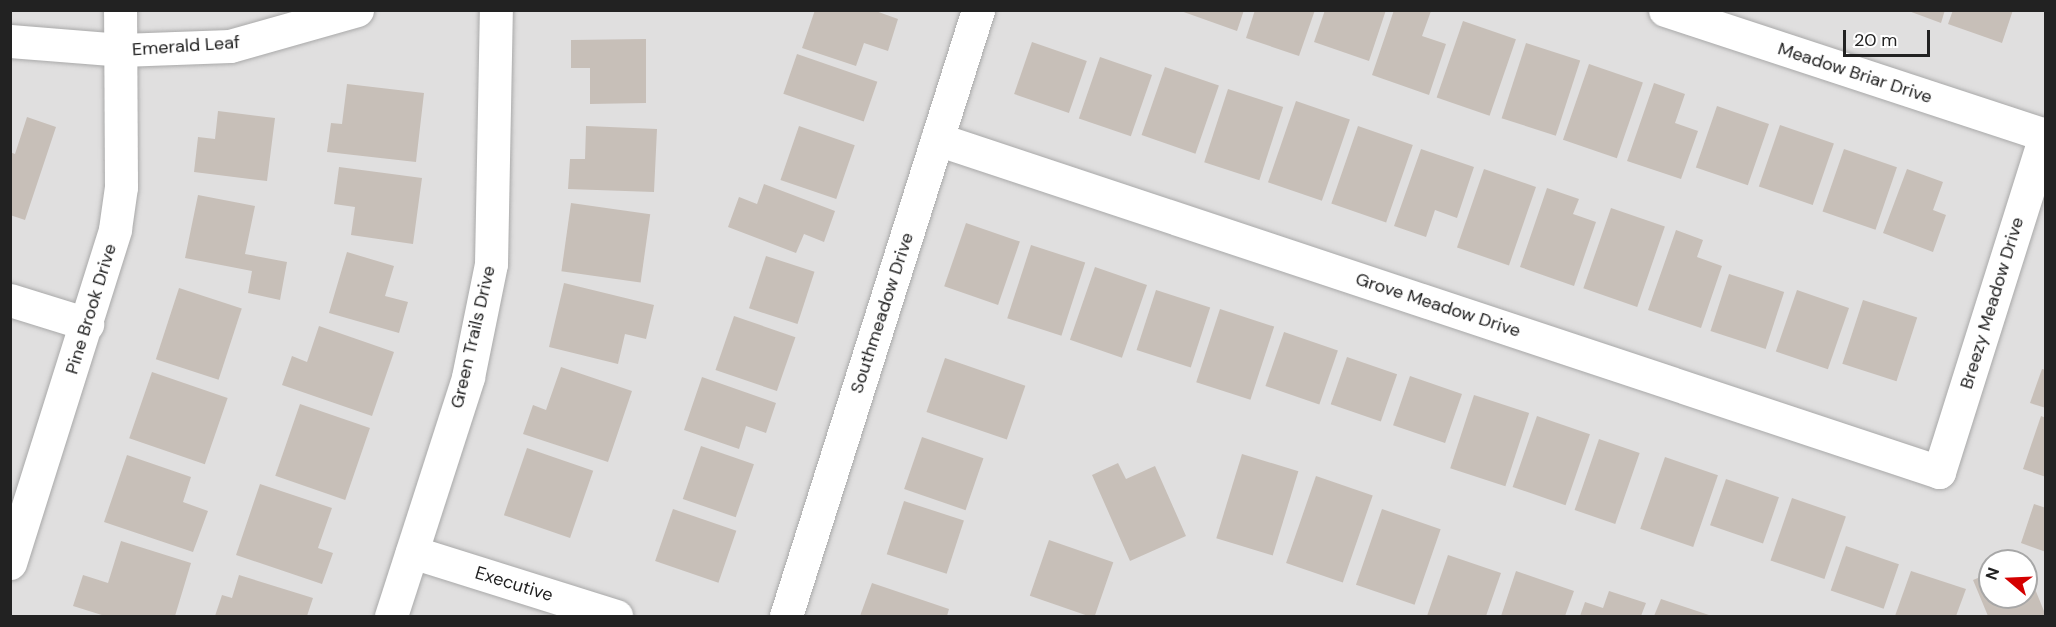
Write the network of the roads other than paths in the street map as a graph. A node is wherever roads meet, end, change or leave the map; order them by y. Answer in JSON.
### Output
{"nodes":[{"id":1,"x":120,"y":10,"type":"edge"},
{"id":2,"x":357,"y":10,"type":"edge"},
{"id":3,"x":496,"y":10,"type":"edge"},
{"id":4,"x":978,"y":10,"type":"edge"},
{"id":5,"x":1665,"y":10,"type":"edge"},
{"id":6,"x":10,"y":41,"type":"edge"},
{"id":7,"x":121,"y":50,"type":"junction"},
{"id":8,"x":2045,"y":135,"type":"edge"},
{"id":9,"x":937,"y":139,"type":"junction"},
{"id":10,"x":10,"y":300,"type":"edge"},
{"id":11,"x":87,"y":324,"type":"junction"},
{"id":12,"x":1939,"y":472,"type":"joint"},
{"id":13,"x":412,"y":552,"type":"junction"},
{"id":14,"x":10,"y":563,"type":"edge"},
{"id":15,"x":391,"y":616,"type":"edge"},
{"id":16,"x":616,"y":616,"type":"edge"},
{"id":17,"x":786,"y":616,"type":"edge"}],
"edges":[{"from":1,"to":7,"type":"street","name":"Pine Brook Drive"},
{"from":2,"to":7,"type":"street","name":"Emerald Leaf"},
{"from":3,"to":13,"type":"street","name":"Green Trails Drive"},
{"from":4,"to":9,"type":"street","name":"Southmeadow Drive"},
{"from":5,"to":8,"type":"street","name":"Meadow Briar Drive"},
{"from":6,"to":7,"type":"street","name":"Emerald Leaf"},
{"from":7,"to":11,"type":"street","name":"Pine Brook Drive"},
{"from":8,"to":12,"type":"street","name":"Breezy Meadow Drive"},
{"from":9,"to":12,"type":"street","name":"Grove Meadow Drive"},
{"from":9,"to":17,"type":"street","name":"Southmeadow Drive"},
{"from":10,"to":11,"type":"street"},
{"from":11,"to":14,"type":"street","name":"Pine Brook Drive"},
{"from":13,"to":15,"type":"street","name":"Green Trails Drive"},
{"from":13,"to":16,"type":"street","name":"Executive"}]}
